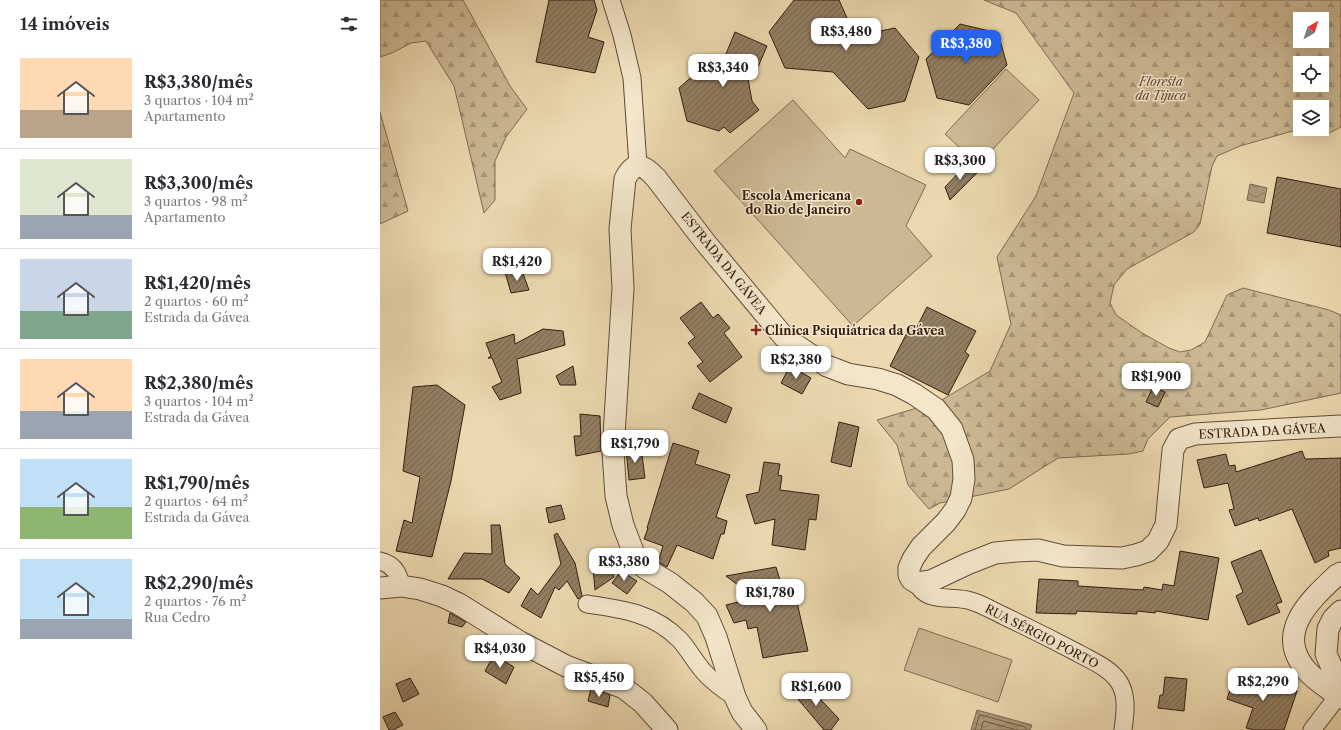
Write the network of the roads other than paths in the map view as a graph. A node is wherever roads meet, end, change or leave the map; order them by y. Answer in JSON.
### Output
{"nodes":[{"id":1,"x":611,"y":0,"type":"edge"},
{"id":2,"x":638,"y":165,"type":"junction"},
{"id":3,"x":1341,"y":426,"type":"edge"},
{"id":4,"x":380,"y":561,"type":"edge"},
{"id":5,"x":1341,"y":573,"type":"edge"},
{"id":6,"x":917,"y":583,"type":"junction"},
{"id":7,"x":401,"y":586,"type":"junction"},
{"id":8,"x":380,"y":588,"type":"edge"},
{"id":9,"x":587,"y":604,"type":"dead end"},
{"id":10,"x":1341,"y":611,"type":"edge"},
{"id":11,"x":1340,"y":691,"type":"edge"},
{"id":12,"x":735,"y":697,"type":"junction"},
{"id":13,"x":667,"y":730,"type":"edge"},
{"id":14,"x":756,"y":730,"type":"edge"},
{"id":15,"x":1123,"y":730,"type":"edge"},
{"id":16,"x":1312,"y":730,"type":"edge"}],
"edges":[{"from":1,"to":2,"type":"street"},
{"from":2,"to":6,"type":"street","name":"ESTRADA DA GÁVEA"},
{"from":2,"to":12,"type":"street"},
{"from":3,"to":6,"type":"street","name":"ESTRADA DA GÁVEA"},
{"from":4,"to":7,"type":"street"},
{"from":5,"to":11,"type":"street"},
{"from":6,"to":15,"type":"street","name":"RUA SÉRGIO PORTO"},
{"from":7,"to":8,"type":"street"},
{"from":7,"to":13,"type":"street"},
{"from":9,"to":12,"type":"street"},
{"from":10,"to":11,"type":"street"},
{"from":11,"to":16,"type":"street"},
{"from":12,"to":14,"type":"street"}]}
